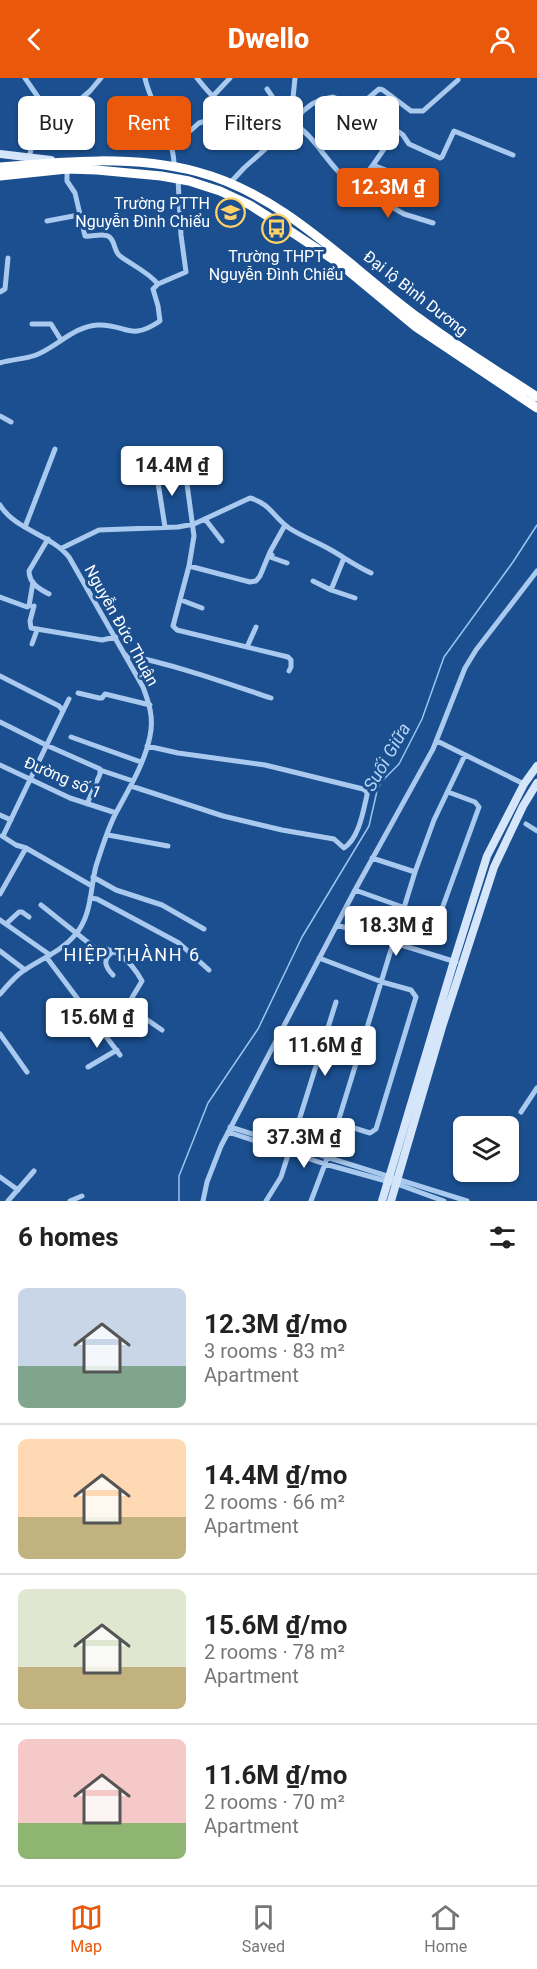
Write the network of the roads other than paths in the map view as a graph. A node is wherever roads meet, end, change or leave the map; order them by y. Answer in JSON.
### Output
{"nodes":[{"id":1,"x":25,"y":78,"type":"edge"},
{"id":2,"x":101,"y":78,"type":"edge"},
{"id":3,"x":145,"y":78,"type":"edge"},
{"id":4,"x":197,"y":78,"type":"edge"},
{"id":5,"x":230,"y":78,"type":"edge"},
{"id":6,"x":295,"y":78,"type":"edge"},
{"id":7,"x":458,"y":80,"type":"dead end"},
{"id":8,"x":267,"y":89,"type":"dead end"},
{"id":9,"x":37,"y":96,"type":"edge"},
{"id":10,"x":84,"y":96,"type":"edge"},
{"id":11,"x":149,"y":96,"type":"edge"},
{"id":12,"x":211,"y":96,"type":"edge"},
{"id":13,"x":213,"y":96,"type":"edge"},
{"id":14,"x":272,"y":96,"type":"edge"},
{"id":15,"x":293,"y":96,"type":"edge"},
{"id":16,"x":303,"y":112,"type":"edge"},
{"id":17,"x":203,"y":122,"type":"edge"},
{"id":18,"x":191,"y":130,"type":"edge"},
{"id":19,"x":303,"y":131,"type":"edge"},
{"id":20,"x":31,"y":150,"type":"edge"},
{"id":21,"x":172,"y":150,"type":"edge"},
{"id":22,"x":262,"y":150,"type":"edge"},
{"id":23,"x":0,"y":154,"type":"edge"},
{"id":24,"x":513,"y":155,"type":"dead end"},
{"id":25,"x":29,"y":157,"type":"junction"},
{"id":26,"x":58,"y":161,"type":"junction"},
{"id":27,"x":373,"y":165,"type":"junction"},
{"id":28,"x":174,"y":166,"type":"junction"},
{"id":29,"x":0,"y":167,"type":"edge"},
{"id":30,"x":67,"y":169,"type":"junction"},
{"id":31,"x":0,"y":176,"type":"edge"},
{"id":32,"x":175,"y":179,"type":"junction"},
{"id":33,"x":230,"y":183,"type":"junction"},
{"id":34,"x":424,"y":185,"type":"dead end"},
{"id":35,"x":356,"y":186,"type":"junction"},
{"id":36,"x":79,"y":215,"type":"junction"},
{"id":37,"x":47,"y":221,"type":"dead end"},
{"id":38,"x":433,"y":223,"type":"dead end"},
{"id":39,"x":8,"y":258,"type":"dead end"},
{"id":40,"x":159,"y":284,"type":"junction"},
{"id":41,"x":0,"y":292,"type":"edge"},
{"id":42,"x":32,"y":324,"type":"dead end"},
{"id":43,"x":61,"y":340,"type":"junction"},
{"id":44,"x":0,"y":363,"type":"edge"},
{"id":45,"x":537,"y":397,"type":"edge"},
{"id":46,"x":537,"y":408,"type":"edge"},
{"id":47,"x":0,"y":416,"type":"edge"},
{"id":48,"x":11,"y":422,"type":"dead end"},
{"id":49,"x":175,"y":448,"type":"dead end"},
{"id":50,"x":55,"y":449,"type":"dead end"},
{"id":51,"x":156,"y":470,"type":"dead end"},
{"id":52,"x":0,"y":505,"type":"edge"},
{"id":53,"x":205,"y":519,"type":"junction"},
{"id":54,"x":194,"y":524,"type":"junction"},
{"id":55,"x":25,"y":526,"type":"junction"},
{"id":56,"x":286,"y":526,"type":"junction"},
{"id":57,"x":165,"y":527,"type":"junction"},
{"id":58,"x":48,"y":539,"type":"junction"},
{"id":59,"x":222,"y":541,"type":"dead end"},
{"id":60,"x":62,"y":548,"type":"junction"},
{"id":61,"x":344,"y":558,"type":"junction"},
{"id":62,"x":287,"y":563,"type":"dead end"},
{"id":63,"x":189,"y":566,"type":"junction"},
{"id":64,"x":537,"y":571,"type":"edge"},
{"id":65,"x":371,"y":573,"type":"dead end"},
{"id":66,"x":313,"y":581,"type":"dead end"},
{"id":67,"x":33,"y":582,"type":"junction"},
{"id":68,"x":331,"y":590,"type":"junction"},
{"id":69,"x":49,"y":594,"type":"dead end"},
{"id":70,"x":0,"y":597,"type":"edge"},
{"id":71,"x":355,"y":598,"type":"dead end"},
{"id":72,"x":181,"y":600,"type":"junction"},
{"id":73,"x":34,"y":606,"type":"dead end"},
{"id":74,"x":202,"y":608,"type":"dead end"},
{"id":75,"x":256,"y":627,"type":"dead end"},
{"id":76,"x":37,"y":630,"type":"junction"},
{"id":77,"x":116,"y":637,"type":"junction"},
{"id":78,"x":32,"y":644,"type":"dead end"},
{"id":79,"x":247,"y":647,"type":"junction"},
{"id":80,"x":126,"y":655,"type":"junction"},
{"id":81,"x":289,"y":671,"type":"dead end"},
{"id":82,"x":0,"y":676,"type":"edge"},
{"id":83,"x":78,"y":693,"type":"dead end"},
{"id":84,"x":271,"y":698,"type":"dead end"},
{"id":85,"x":69,"y":699,"type":"dead end"},
{"id":86,"x":150,"y":705,"type":"junction"},
{"id":87,"x":61,"y":708,"type":"junction"},
{"id":88,"x":0,"y":722,"type":"edge"},
{"id":89,"x":71,"y":737,"type":"dead end"},
{"id":90,"x":437,"y":741,"type":"junction"},
{"id":91,"x":46,"y":745,"type":"junction"},
{"id":92,"x":147,"y":746,"type":"junction"},
{"id":93,"x":465,"y":755,"type":"junction"},
{"id":94,"x":141,"y":762,"type":"junction"},
{"id":95,"x":0,"y":765,"type":"edge"},
{"id":96,"x":537,"y":766,"type":"edge"},
{"id":97,"x":100,"y":770,"type":"junction"},
{"id":98,"x":30,"y":778,"type":"junction"},
{"id":99,"x":132,"y":783,"type":"junction"},
{"id":100,"x":537,"y":783,"type":"edge"},
{"id":101,"x":524,"y":784,"type":"junction"},
{"id":102,"x":448,"y":792,"type":"junction"},
{"id":103,"x":87,"y":804,"type":"junction"},
{"id":104,"x":116,"y":813,"type":"junction"},
{"id":105,"x":0,"y":814,"type":"edge"},
{"id":106,"x":11,"y":820,"type":"junction"},
{"id":107,"x":526,"y":824,"type":"dead end"},
{"id":108,"x":537,"y":831,"type":"edge"},
{"id":109,"x":108,"y":835,"type":"junction"},
{"id":110,"x":1,"y":836,"type":"edge"},
{"id":111,"x":168,"y":846,"type":"dead end"},
{"id":112,"x":26,"y":848,"type":"junction"},
{"id":113,"x":372,"y":858,"type":"junction"},
{"id":114,"x":415,"y":872,"type":"junction"},
{"id":115,"x":93,"y":877,"type":"junction"},
{"id":116,"x":92,"y":886,"type":"junction"},
{"id":117,"x":355,"y":890,"type":"junction"},
{"id":118,"x":0,"y":894,"type":"edge"},
{"id":119,"x":90,"y":898,"type":"junction"},
{"id":120,"x":41,"y":905,"type":"dead end"},
{"id":121,"x":404,"y":906,"type":"junction"},
{"id":122,"x":29,"y":917,"type":"dead end"},
{"id":123,"x":0,"y":920,"type":"edge"},
{"id":124,"x":6,"y":924,"type":"junction"},
{"id":125,"x":337,"y":926,"type":"junction"},
{"id":126,"x":204,"y":929,"type":"dead end"},
{"id":127,"x":77,"y":933,"type":"junction"},
{"id":128,"x":393,"y":944,"type":"junction"},
{"id":129,"x":0,"y":951,"type":"edge"},
{"id":130,"x":113,"y":952,"type":"junction"},
{"id":131,"x":48,"y":956,"type":"junction"},
{"id":132,"x":319,"y":958,"type":"junction"},
{"id":133,"x":453,"y":962,"type":"junction"},
{"id":134,"x":462,"y":964,"type":"junction"},
{"id":135,"x":25,"y":970,"type":"junction"},
{"id":136,"x":209,"y":970,"type":"dead end"},
{"id":137,"x":113,"y":975,"type":"dead end"},
{"id":138,"x":382,"y":982,"type":"junction"},
{"id":139,"x":3,"y":985,"type":"edge"},
{"id":140,"x":0,"y":994,"type":"edge"},
{"id":141,"x":336,"y":1002,"type":"dead end"},
{"id":142,"x":162,"y":1030,"type":"dead end"},
{"id":143,"x":0,"y":1034,"type":"edge"},
{"id":144,"x":88,"y":1067,"type":"dead end"},
{"id":145,"x":27,"y":1072,"type":"dead end"},
{"id":146,"x":537,"y":1088,"type":"edge"},
{"id":147,"x":521,"y":1112,"type":"dead end"},
{"id":148,"x":338,"y":1123,"type":"junction"},
{"id":149,"x":229,"y":1130,"type":"junction"},
{"id":150,"x":290,"y":1149,"type":"junction"},
{"id":151,"x":327,"y":1156,"type":"junction"},
{"id":152,"x":325,"y":1164,"type":"junction"},
{"id":153,"x":34,"y":1172,"type":"dead end"},
{"id":154,"x":0,"y":1177,"type":"edge"},
{"id":155,"x":389,"y":1179,"type":"junction"},
{"id":156,"x":397,"y":1181,"type":"junction"},
{"id":157,"x":18,"y":1190,"type":"junction"},
{"id":158,"x":82,"y":1196,"type":"dead end"},
{"id":159,"x":312,"y":1199,"type":"edge"},
{"id":160,"x":8,"y":1201,"type":"edge"},
{"id":161,"x":70,"y":1201,"type":"edge"},
{"id":162,"x":202,"y":1201,"type":"edge"},
{"id":163,"x":266,"y":1201,"type":"edge"},
{"id":164,"x":321,"y":1201,"type":"edge"},
{"id":165,"x":382,"y":1201,"type":"edge"},
{"id":166,"x":391,"y":1201,"type":"edge"},
{"id":167,"x":444,"y":1201,"type":"edge"},
{"id":168,"x":466,"y":1201,"type":"edge"}],
"edges":[{"from":1,"to":9,"type":"street"},
{"from":2,"to":10,"type":"street"},
{"from":3,"to":11,"type":"street"},
{"from":4,"to":12,"type":"street"},
{"from":5,"to":13,"type":"street"},
{"from":6,"to":15,"type":"street"},
{"from":7,"to":16,"type":"street"},
{"from":8,"to":14,"type":"street"},
{"from":17,"to":18,"type":"street"},
{"from":19,"to":35,"type":"street"},
{"from":20,"to":25,"type":"street"},
{"from":21,"to":28,"type":"street"},
{"from":22,"to":33,"type":"street"},
{"from":23,"to":25,"type":"street"},
{"from":24,"to":27,"type":"street"},
{"from":25,"to":26,"type":"street"},
{"from":26,"to":28,"type":"highway","name":"Đại lộ Bình Dương"},
{"from":26,"to":29,"type":"highway","name":"Đại lộ Bình Dương"},
{"from":27,"to":34,"type":"street"},
{"from":27,"to":35,"type":"street"},
{"from":28,"to":32,"type":"highway"},
{"from":28,"to":33,"type":"highway","name":"Đại lộ Bình Dương"},
{"from":30,"to":31,"type":"highway","name":"Đại lộ Bình Dương"},
{"from":30,"to":32,"type":"highway","name":"Đại lộ Bình Dương"},
{"from":30,"to":36,"type":"street"},
{"from":32,"to":40,"type":"street"},
{"from":32,"to":46,"type":"highway","name":"Đại lộ Bình Dương"},
{"from":33,"to":45,"type":"highway","name":"Đại lộ Bình Dương"},
{"from":35,"to":38,"type":"street"},
{"from":36,"to":37,"type":"street"},
{"from":36,"to":40,"type":"street"},
{"from":39,"to":41,"type":"street"},
{"from":40,"to":43,"type":"street"},
{"from":42,"to":43,"type":"street"},
{"from":43,"to":44,"type":"street"},
{"from":47,"to":48,"type":"street"},
{"from":49,"to":54,"type":"street"},
{"from":50,"to":55,"type":"street"},
{"from":51,"to":57,"type":"street"},
{"from":52,"to":55,"type":"street","name":"Nguyễn Đức Thuận"},
{"from":53,"to":54,"type":"street"},
{"from":53,"to":56,"type":"street"},
{"from":53,"to":59,"type":"street"},
{"from":54,"to":57,"type":"street"},
{"from":54,"to":63,"type":"street"},
{"from":55,"to":58,"type":"street","name":"Nguyễn Đức Thuận"},
{"from":56,"to":61,"type":"street"},
{"from":56,"to":62,"type":"street"},
{"from":56,"to":63,"type":"street"},
{"from":57,"to":60,"type":"street"},
{"from":58,"to":60,"type":"street","name":"Nguyễn Đức Thuận"},
{"from":58,"to":67,"type":"street"},
{"from":60,"to":77,"type":"street","name":"Nguyễn Đức Thuận"},
{"from":61,"to":65,"type":"street"},
{"from":61,"to":68,"type":"street"},
{"from":63,"to":72,"type":"street"},
{"from":64,"to":90,"type":"street"},
{"from":66,"to":68,"type":"street"},
{"from":67,"to":69,"type":"street"},
{"from":67,"to":70,"type":"street"},
{"from":68,"to":71,"type":"street"},
{"from":72,"to":74,"type":"street"},
{"from":72,"to":79,"type":"street"},
{"from":73,"to":76,"type":"street"},
{"from":75,"to":79,"type":"street"},
{"from":76,"to":77,"type":"street"},
{"from":76,"to":78,"type":"street"},
{"from":77,"to":80,"type":"street","name":"Nguyễn Đức Thuận"},
{"from":79,"to":81,"type":"street"},
{"from":80,"to":84,"type":"street"},
{"from":80,"to":86,"type":"street","name":"Nguyễn Đức Thuận"},
{"from":82,"to":87,"type":"street"},
{"from":83,"to":86,"type":"street"},
{"from":85,"to":87,"type":"street"},
{"from":86,"to":92,"type":"street","name":"Nguyễn Đức Thuận"},
{"from":87,"to":91,"type":"street"},
{"from":88,"to":91,"type":"street"},
{"from":89,"to":94,"type":"street"},
{"from":90,"to":93,"type":"street"},
{"from":90,"to":113,"type":"street"},
{"from":91,"to":97,"type":"street"},
{"from":91,"to":98,"type":"street"},
{"from":92,"to":94,"type":"street","name":"Nguyễn Đức Thuận"},
{"from":92,"to":99,"type":"street"},
{"from":93,"to":101,"type":"street"},
{"from":93,"to":102,"type":"street"},
{"from":94,"to":99,"type":"street","name":"Nguyễn Đức Thuận"},
{"from":95,"to":98,"type":"street","name":"Đường số 1"},
{"from":96,"to":101,"type":"street"},
{"from":97,"to":99,"type":"street"},
{"from":97,"to":103,"type":"street"},
{"from":98,"to":103,"type":"street","name":"Đường số 1"},
{"from":98,"to":106,"type":"street"},
{"from":99,"to":104,"type":"street","name":"Nguyễn Đức Thuận"},
{"from":100,"to":134,"type":"street"},
{"from":101,"to":133,"type":"street"},
{"from":102,"to":114,"type":"street"},
{"from":102,"to":121,"type":"street"},
{"from":103,"to":104,"type":"street","name":"Đường số 1"},
{"from":104,"to":109,"type":"street","name":"Nguyễn Đức Thuận"},
{"from":105,"to":106,"type":"street"},
{"from":106,"to":110,"type":"street"},
{"from":107,"to":108,"type":"street"},
{"from":109,"to":111,"type":"street"},
{"from":109,"to":115,"type":"street","name":"Nguyễn Đức Thuận"},
{"from":110,"to":112,"type":"street"},
{"from":112,"to":116,"type":"street"},
{"from":112,"to":118,"type":"street"},
{"from":113,"to":114,"type":"street"},
{"from":113,"to":117,"type":"street"},
{"from":114,"to":121,"type":"street"},
{"from":115,"to":116,"type":"street","name":"Nguyễn Đức Thuận"},
{"from":115,"to":126,"type":"street"},
{"from":116,"to":119,"type":"street","name":"Nguyễn Đức Thuận"},
{"from":117,"to":121,"type":"street"},
{"from":117,"to":125,"type":"street"},
{"from":119,"to":127,"type":"street","name":"Nguyễn Đức Thuận"},
{"from":119,"to":136,"type":"street"},
{"from":120,"to":127,"type":"street"},
{"from":121,"to":128,"type":"street"},
{"from":122,"to":124,"type":"street"},
{"from":123,"to":124,"type":"street"},
{"from":124,"to":131,"type":"street"},
{"from":125,"to":128,"type":"street"},
{"from":125,"to":132,"type":"street"},
{"from":127,"to":130,"type":"street"},
{"from":127,"to":131,"type":"street","name":"Nguyễn Đức Thuận"},
{"from":128,"to":133,"type":"street"},
{"from":128,"to":138,"type":"street"},
{"from":129,"to":135,"type":"street"},
{"from":130,"to":137,"type":"street"},
{"from":130,"to":142,"type":"street"},
{"from":131,"to":135,"type":"street","name":"Nguyễn Đức Thuận"},
{"from":131,"to":144,"type":"street"},
{"from":132,"to":138,"type":"street"},
{"from":132,"to":149,"type":"street"},
{"from":133,"to":134,"type":"street"},
{"from":133,"to":155,"type":"street"},
{"from":134,"to":156,"type":"street"},
{"from":135,"to":139,"type":"street","name":"Nguyễn Đức Thuận"},
{"from":138,"to":148,"type":"street"},
{"from":138,"to":148,"type":"street"},
{"from":139,"to":140,"type":"street","name":"Nguyễn Đức Thuận"},
{"from":141,"to":150,"type":"street"},
{"from":143,"to":145,"type":"street"},
{"from":146,"to":147,"type":"street"},
{"from":148,"to":151,"type":"street"},
{"from":149,"to":150,"type":"street"},
{"from":149,"to":162,"type":"street"},
{"from":150,"to":151,"type":"street"},
{"from":150,"to":152,"type":"street"},
{"from":150,"to":163,"type":"street"},
{"from":151,"to":152,"type":"street"},
{"from":151,"to":155,"type":"street"},
{"from":152,"to":155,"type":"street"},
{"from":152,"to":159,"type":"street"},
{"from":153,"to":157,"type":"street"},
{"from":154,"to":157,"type":"street"},
{"from":155,"to":156,"type":"street"},
{"from":155,"to":165,"type":"street"},
{"from":156,"to":166,"type":"street"},
{"from":156,"to":167,"type":"street"},
{"from":156,"to":168,"type":"street"},
{"from":157,"to":160,"type":"street"},
{"from":158,"to":161,"type":"street"},
{"from":159,"to":164,"type":"street"}]}
